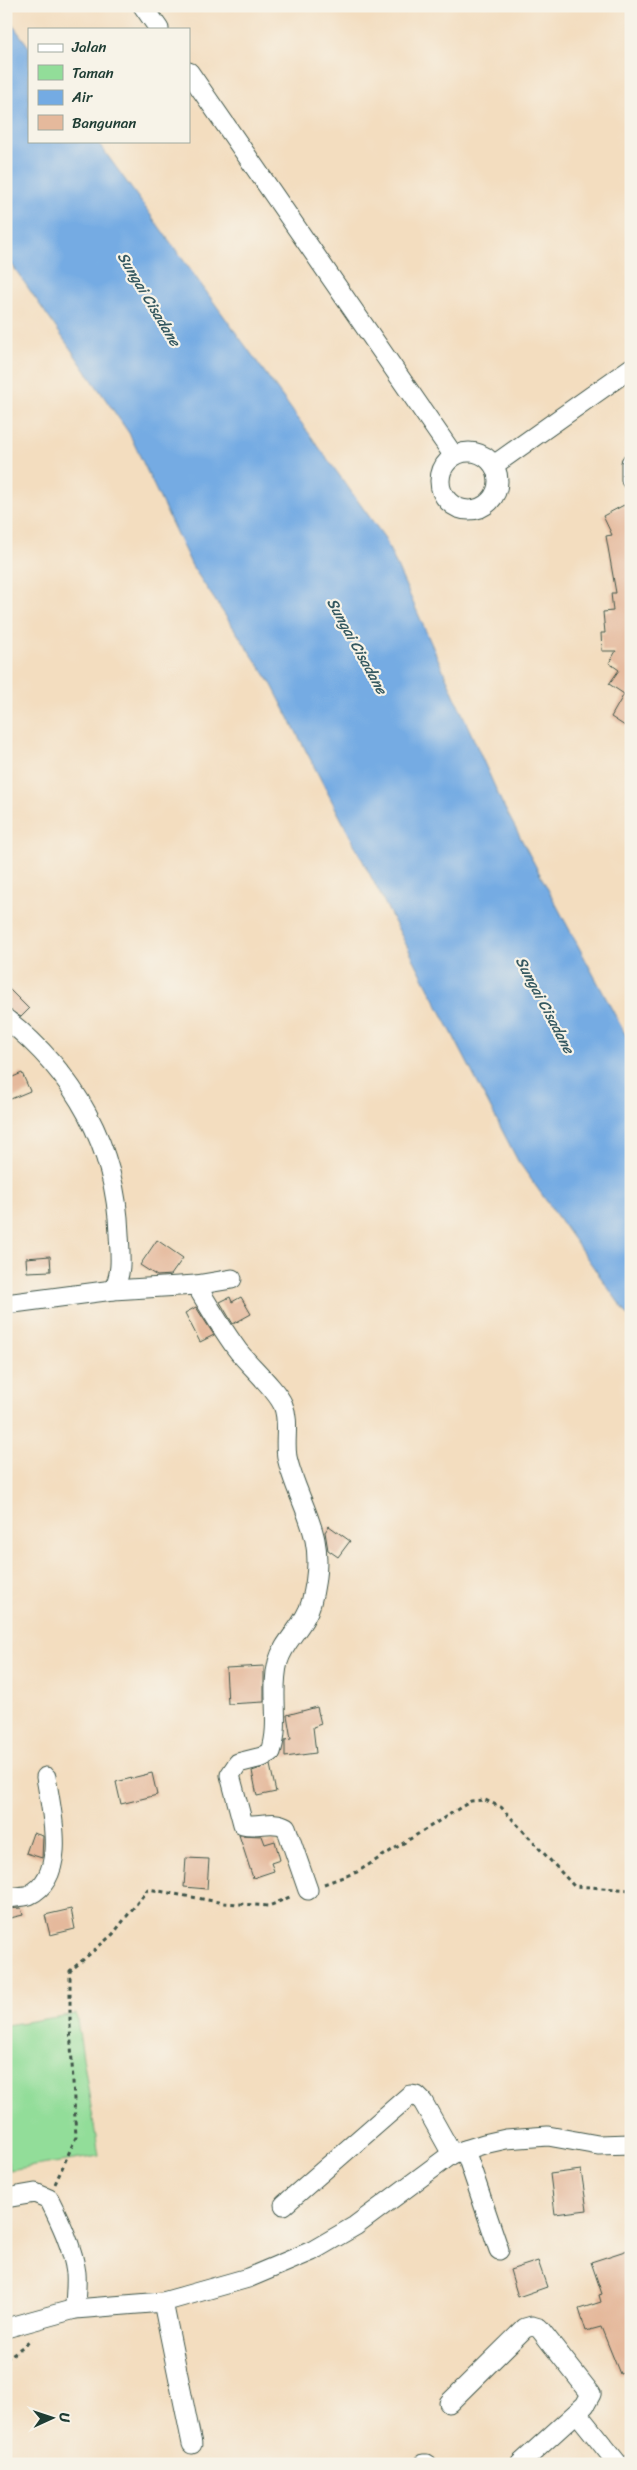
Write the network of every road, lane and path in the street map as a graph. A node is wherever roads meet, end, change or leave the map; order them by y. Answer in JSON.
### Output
{"nodes":[{"id":1,"x":143,"y":6,"type":"edge"},
{"id":2,"x":158,"y":28,"type":"edge"},
{"id":3,"x":190,"y":73,"type":"edge"},
{"id":4,"x":631,"y":368,"type":"edge"},
{"id":5,"x":454,"y":456,"type":"junction"},
{"id":6,"x":631,"y":463,"type":"edge"},
{"id":7,"x":494,"y":465,"type":"junction"},
{"id":8,"x":631,"y":480,"type":"edge"},
{"id":9,"x":6,"y":1020,"type":"edge"},
{"id":10,"x":232,"y":1279,"type":"dead end"},
{"id":11,"x":196,"y":1285,"type":"junction"},
{"id":12,"x":113,"y":1290,"type":"junction"},
{"id":13,"x":6,"y":1304,"type":"edge"},
{"id":14,"x":46,"y":1777,"type":"dead end"},
{"id":15,"x":308,"y":1890,"type":"junction"},
{"id":16,"x":631,"y":1890,"type":"edge"},
{"id":17,"x":6,"y":1898,"type":"edge"},
{"id":18,"x":631,"y":2144,"type":"edge"},
{"id":19,"x":458,"y":2152,"type":"junction"},
{"id":20,"x":6,"y":2198,"type":"edge"},
{"id":21,"x":49,"y":2198,"type":"junction"},
{"id":22,"x":284,"y":2205,"type":"dead end"},
{"id":23,"x":499,"y":2250,"type":"dead end"},
{"id":24,"x":163,"y":2302,"type":"junction"},
{"id":25,"x":75,"y":2309,"type":"junction"},
{"id":26,"x":6,"y":2328,"type":"edge"},
{"id":27,"x":449,"y":2402,"type":"dead end"},
{"id":28,"x":577,"y":2412,"type":"junction"},
{"id":29,"x":192,"y":2444,"type":"dead end"},
{"id":30,"x":631,"y":2456,"type":"edge"},
{"id":31,"x":520,"y":2464,"type":"edge"},
{"id":32,"x":618,"y":2464,"type":"edge"},
{"id":33,"x":622,"y":2464,"type":"edge"}],
"edges":[{"from":1,"to":2,"type":"street"},
{"from":3,"to":5,"type":"street"},
{"from":4,"to":7,"type":"street"},
{"from":5,"to":7,"type":"street"},
{"from":5,"to":7,"type":"street"},
{"from":6,"to":8,"type":"street"},
{"from":9,"to":12,"type":"street"},
{"from":10,"to":11,"type":"street"},
{"from":11,"to":12,"type":"street"},
{"from":11,"to":15,"type":"street"},
{"from":12,"to":13,"type":"street"},
{"from":14,"to":17,"type":"street"},
{"from":15,"to":16,"type":"path"},
{"from":15,"to":21,"type":"path"},
{"from":18,"to":19,"type":"street"},
{"from":19,"to":22,"type":"street"},
{"from":19,"to":23,"type":"street"},
{"from":19,"to":24,"type":"street"},
{"from":20,"to":21,"type":"street"},
{"from":21,"to":25,"type":"street"},
{"from":24,"to":25,"type":"street"},
{"from":24,"to":29,"type":"street"},
{"from":25,"to":26,"type":"street"},
{"from":27,"to":28,"type":"street"},
{"from":28,"to":31,"type":"street"},
{"from":28,"to":32,"type":"street"},
{"from":30,"to":33,"type":"street"}]}
